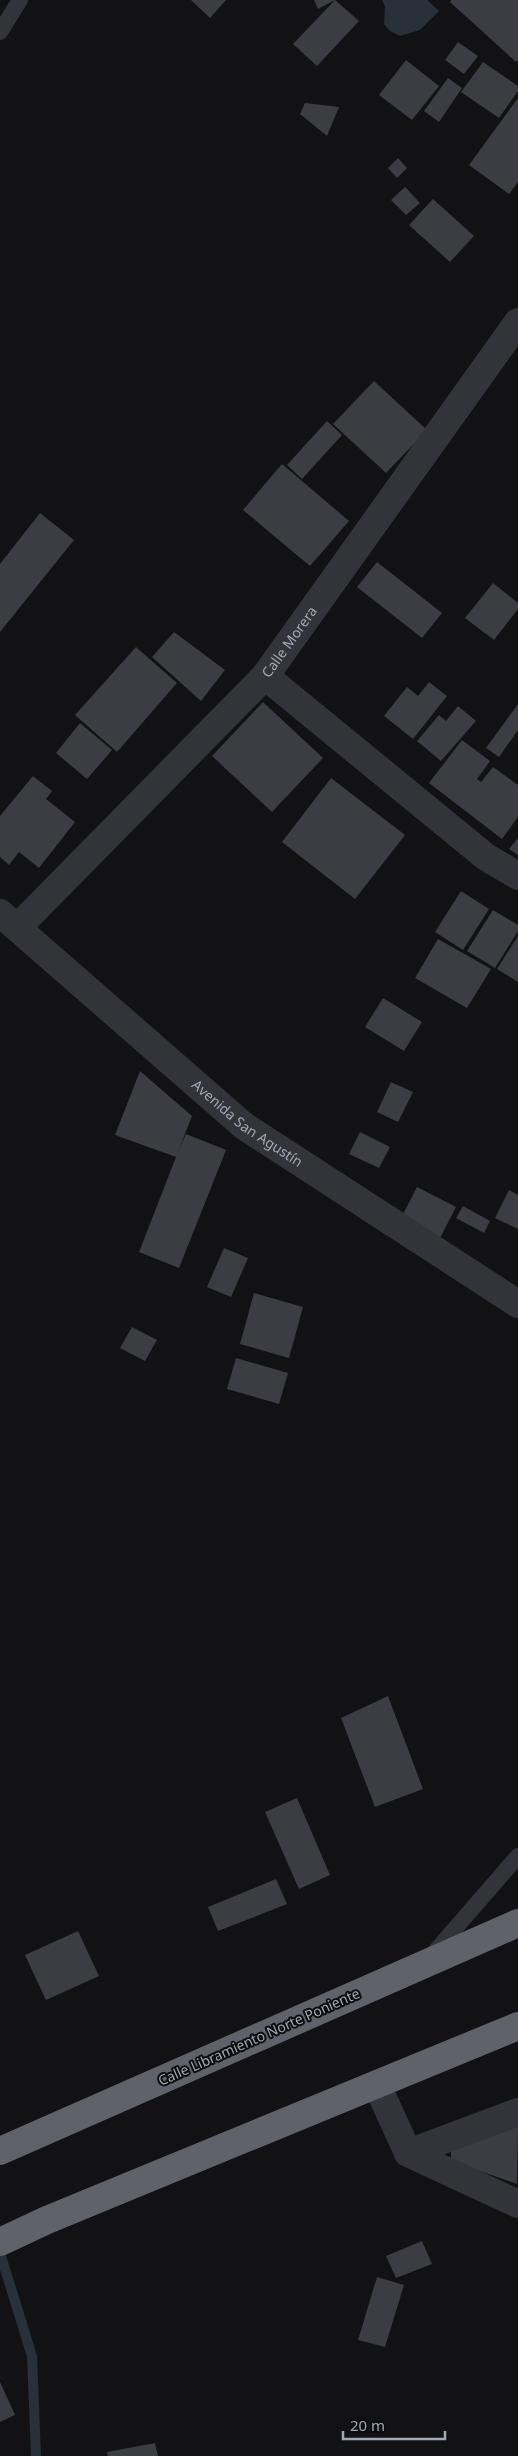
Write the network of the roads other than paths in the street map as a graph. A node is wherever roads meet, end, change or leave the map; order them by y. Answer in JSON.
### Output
{"nodes":[{"id":1,"x":20,"y":0,"type":"edge"},
{"id":2,"x":0,"y":32,"type":"edge"},
{"id":3,"x":518,"y":322,"type":"edge"},
{"id":4,"x":265,"y":676,"type":"junction"},
{"id":5,"x":518,"y":876,"type":"edge"},
{"id":6,"x":9,"y":920,"type":"edge"},
{"id":7,"x":518,"y":1304,"type":"edge"},
{"id":8,"x":518,"y":1856,"type":"edge"},
{"id":9,"x":518,"y":1924,"type":"edge"},
{"id":10,"x":424,"y":1965,"type":"junction"},
{"id":11,"x":518,"y":2026,"type":"edge"},
{"id":12,"x":377,"y":2085,"type":"junction"},
{"id":13,"x":518,"y":2112,"type":"edge"},
{"id":14,"x":0,"y":2151,"type":"edge"},
{"id":15,"x":408,"y":2153,"type":"junction"},
{"id":16,"x":518,"y":2204,"type":"edge"},
{"id":17,"x":0,"y":2242,"type":"edge"}],
"edges":[{"from":1,"to":2,"type":"lane"},
{"from":3,"to":4,"type":"street","name":"Calle Morera"},
{"from":4,"to":5,"type":"street"},
{"from":4,"to":6,"type":"street","name":"Calle Morera"},
{"from":6,"to":7,"type":"street","name":"Avenida San Agustín"},
{"from":8,"to":10,"type":"lane"},
{"from":9,"to":10,"type":"highway","name":"Calle Libramiento Norte Poniente"},
{"from":10,"to":14,"type":"highway","name":"Calle Libramiento Norte Poniente"},
{"from":11,"to":12,"type":"highway"},
{"from":12,"to":15,"type":"street"},
{"from":12,"to":17,"type":"highway"},
{"from":13,"to":15,"type":"street"},
{"from":15,"to":16,"type":"street"}]}
